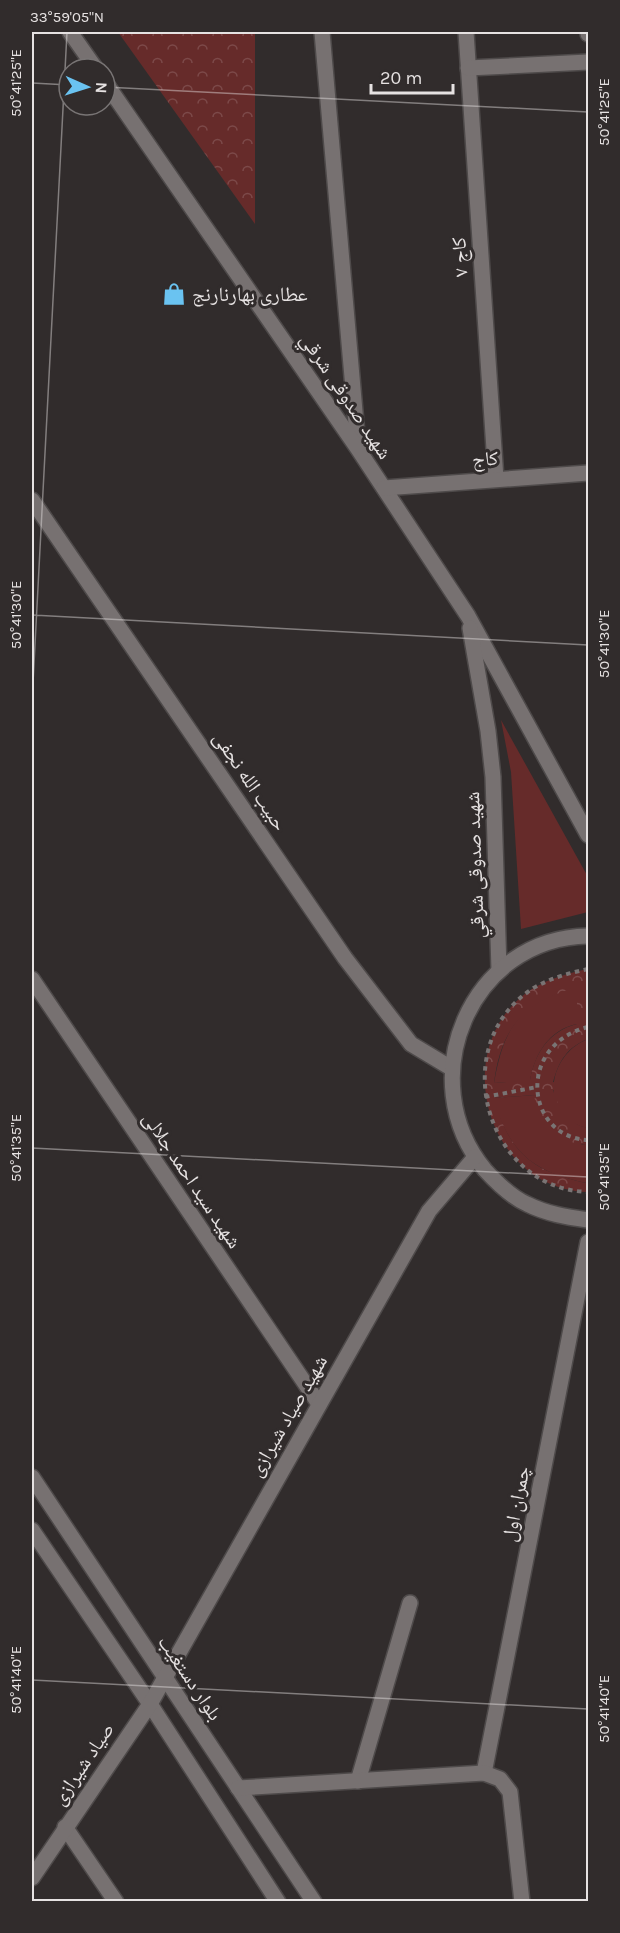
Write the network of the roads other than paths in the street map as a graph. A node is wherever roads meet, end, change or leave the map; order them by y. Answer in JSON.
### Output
{"nodes":[{"id":1,"x":70,"y":32,"type":"edge"},
{"id":2,"x":322,"y":32,"type":"edge"},
{"id":3,"x":466,"y":32,"type":"edge"},
{"id":4,"x":88,"y":57,"type":"edge"},
{"id":5,"x":588,"y":62,"type":"edge"},
{"id":6,"x":468,"y":68,"type":"junction"},
{"id":7,"x":117,"y":99,"type":"edge"},
{"id":8,"x":358,"y":449,"type":"junction"},
{"id":9,"x":588,"y":473,"type":"edge"},
{"id":10,"x":496,"y":479,"type":"junction"},
{"id":11,"x":384,"y":488,"type":"junction"},
{"id":12,"x":32,"y":500,"type":"edge"},
{"id":13,"x":468,"y":616,"type":"junction"},
{"id":14,"x":588,"y":835,"type":"edge"},
{"id":15,"x":588,"y":936,"type":"edge"},
{"id":16,"x":499,"y":970,"type":"junction"},
{"id":17,"x":32,"y":979,"type":"edge"},
{"id":18,"x":451,"y":1068,"type":"junction"},
{"id":19,"x":475,"y":1157,"type":"junction"},
{"id":20,"x":588,"y":1220,"type":"edge"},
{"id":21,"x":588,"y":1242,"type":"edge"},
{"id":22,"x":319,"y":1404,"type":"junction"},
{"id":23,"x":32,"y":1477,"type":"edge"},
{"id":24,"x":32,"y":1530,"type":"edge"},
{"id":25,"x":410,"y":1603,"type":"dead end"},
{"id":26,"x":164,"y":1677,"type":"junction"},
{"id":27,"x":150,"y":1704,"type":"junction"},
{"id":28,"x":484,"y":1773,"type":"junction"},
{"id":29,"x":358,"y":1781,"type":"junction"},
{"id":30,"x":238,"y":1788,"type":"junction"},
{"id":31,"x":65,"y":1827,"type":"junction"},
{"id":32,"x":32,"y":1878,"type":"edge"},
{"id":33,"x":116,"y":1902,"type":"edge"},
{"id":34,"x":278,"y":1902,"type":"edge"},
{"id":35,"x":314,"y":1902,"type":"edge"},
{"id":36,"x":522,"y":1902,"type":"edge"}],
"edges":[{"from":1,"to":4,"type":"street"},
{"from":2,"to":8,"type":"street"},
{"from":3,"to":6,"type":"street","name":"کاج ۷"},
{"from":5,"to":6,"type":"street"},
{"from":6,"to":10,"type":"street","name":"کاج ۷"},
{"from":7,"to":8,"type":"street","name":"شهید صدوقی شرقي"},
{"from":8,"to":11,"type":"street","name":"شهید صدوقی شرقي"},
{"from":9,"to":10,"type":"street","name":"کاج"},
{"from":10,"to":11,"type":"street","name":"کاج"},
{"from":11,"to":13,"type":"street","name":"شهید صدوقی شرقي"},
{"from":12,"to":18,"type":"street","name":"حبیب الله نجفی"},
{"from":13,"to":14,"type":"street","name":"شهید صدوقی شرقي"},
{"from":13,"to":16,"type":"street","name":"شهید صدوقی شرقي"},
{"from":15,"to":16,"type":"street"},
{"from":16,"to":18,"type":"street"},
{"from":17,"to":22,"type":"street","name":"شهید سید احمد جلالی"},
{"from":18,"to":19,"type":"street"},
{"from":19,"to":20,"type":"street"},
{"from":19,"to":22,"type":"street","name":"شهید صیاد شیرازی"},
{"from":21,"to":28,"type":"street","name":"چمران اول"},
{"from":22,"to":26,"type":"street","name":"شهید صیاد شیرازی"},
{"from":23,"to":26,"type":"street","name":"بلوار دستغیب"},
{"from":24,"to":27,"type":"street"},
{"from":25,"to":29,"type":"street"},
{"from":26,"to":27,"type":"street","name":"شهید صیاد شیرازی"},
{"from":26,"to":30,"type":"street","name":"بلوار دستغیب"},
{"from":27,"to":31,"type":"street","name":"صیاد شیرازی"},
{"from":27,"to":34,"type":"street"},
{"from":28,"to":29,"type":"street"},
{"from":28,"to":36,"type":"street"},
{"from":29,"to":30,"type":"street"},
{"from":30,"to":35,"type":"street","name":"بلوار دستغیب"},
{"from":31,"to":32,"type":"street","name":"صیاد شیرازی"},
{"from":31,"to":33,"type":"street"}]}
